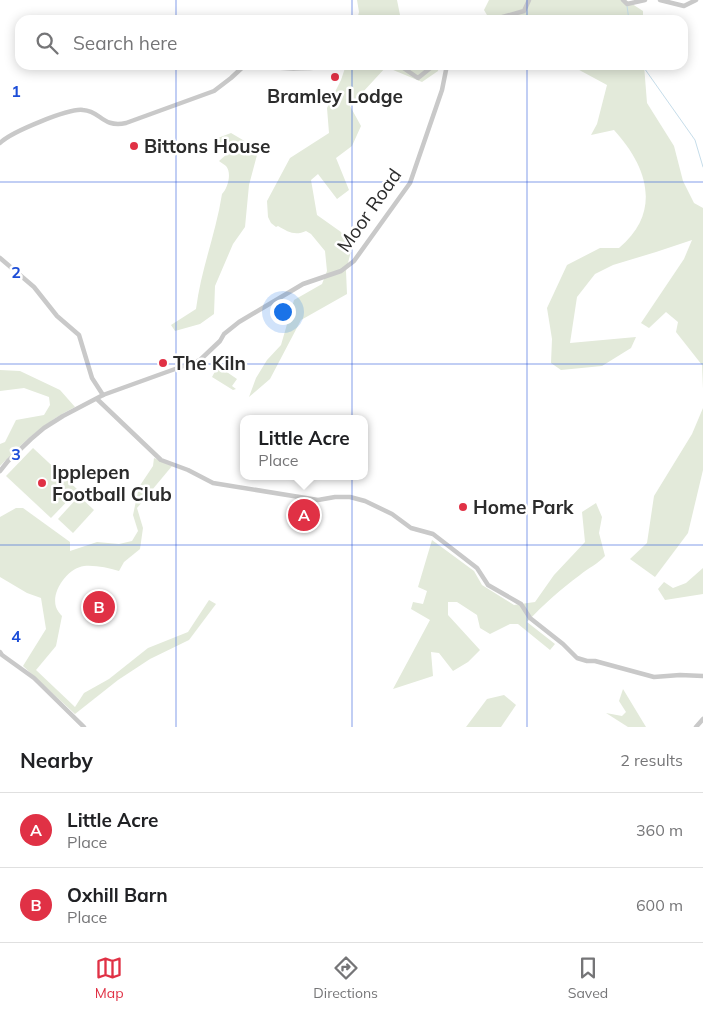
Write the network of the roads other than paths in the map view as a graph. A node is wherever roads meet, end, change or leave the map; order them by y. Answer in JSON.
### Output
{"nodes":[{"id":1,"x":529,"y":0,"type":"edge"},
{"id":2,"x":623,"y":0,"type":"edge"},
{"id":3,"x":645,"y":0,"type":"edge"},
{"id":4,"x":660,"y":0,"type":"edge"},
{"id":5,"x":696,"y":0,"type":"edge"},
{"id":6,"x":510,"y":15,"type":"edge"},
{"id":7,"x":239,"y":70,"type":"edge"},
{"id":8,"x":406,"y":70,"type":"edge"},
{"id":9,"x":428,"y":70,"type":"edge"},
{"id":10,"x":446,"y":70,"type":"edge"},
{"id":11,"x":0,"y":143,"type":"edge"},
{"id":12,"x":0,"y":258,"type":"edge"},
{"id":13,"x":103,"y":395,"type":"junction"},
{"id":14,"x":97,"y":399,"type":"junction"},
{"id":15,"x":0,"y":472,"type":"edge"},
{"id":16,"x":0,"y":652,"type":"edge"},
{"id":17,"x":703,"y":676,"type":"edge"},
{"id":18,"x":703,"y":719,"type":"edge"},
{"id":19,"x":84,"y":727,"type":"edge"},
{"id":20,"x":696,"y":727,"type":"edge"}],
"edges":[{"from":1,"to":6,"type":"street"},
{"from":2,"to":3,"type":"street"},
{"from":4,"to":5,"type":"street"},
{"from":7,"to":11,"type":"street"},
{"from":8,"to":9,"type":"street"},
{"from":10,"to":13,"type":"street","name":"Moor Road"},
{"from":12,"to":13,"type":"street"},
{"from":13,"to":14,"type":"street","name":"Moor Road"},
{"from":14,"to":15,"type":"street","name":"Moor Road"},
{"from":14,"to":17,"type":"street"},
{"from":16,"to":19,"type":"street"},
{"from":18,"to":20,"type":"street"}]}
